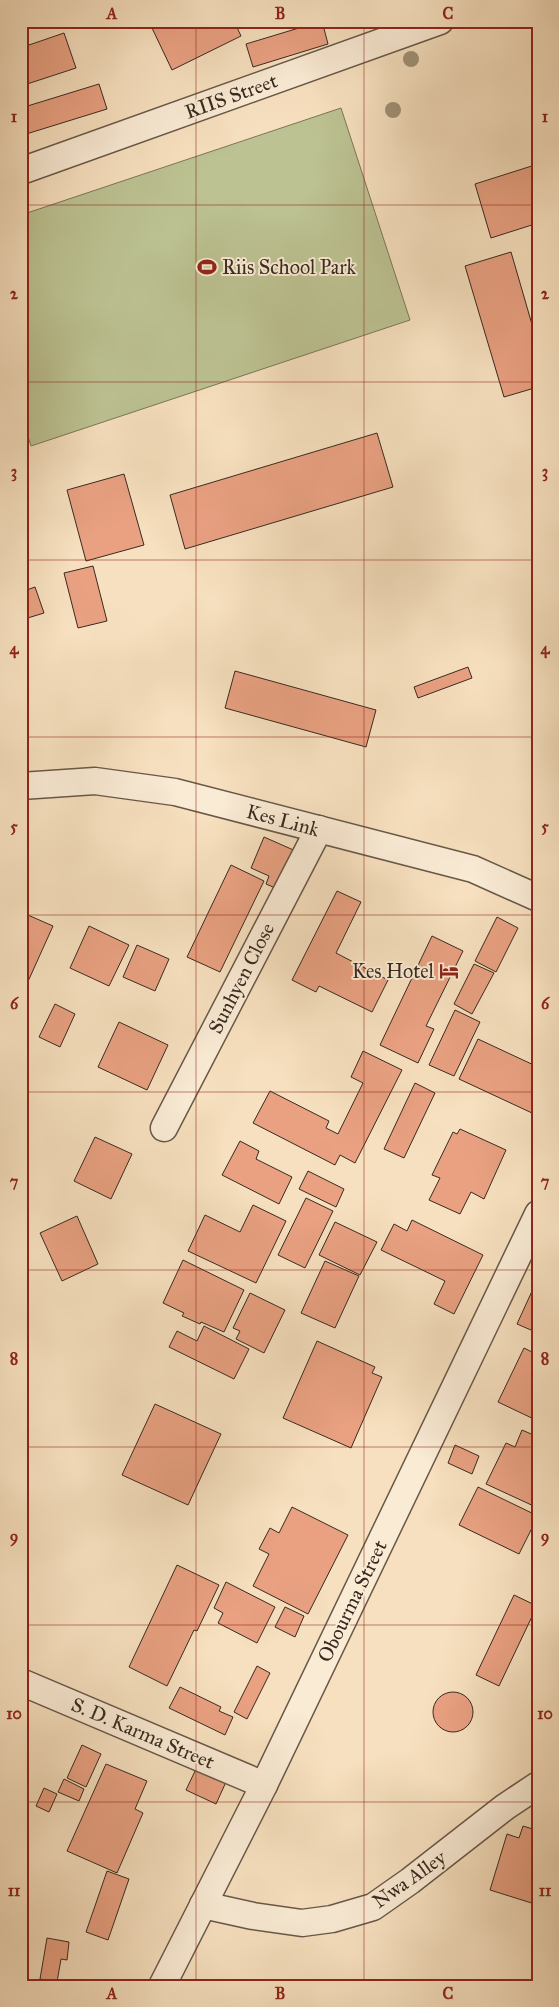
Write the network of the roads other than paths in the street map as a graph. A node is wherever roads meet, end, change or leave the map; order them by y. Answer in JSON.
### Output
{"nodes":[{"id":1,"x":440,"y":21,"type":"edge"},
{"id":2,"x":21,"y":171,"type":"edge"},
{"id":3,"x":21,"y":786,"type":"edge"},
{"id":4,"x":318,"y":829,"type":"junction"},
{"id":5,"x":538,"y":898,"type":"edge"},
{"id":6,"x":164,"y":1128,"type":"dead end"},
{"id":7,"x":538,"y":1214,"type":"edge"},
{"id":8,"x":21,"y":1682,"type":"edge"},
{"id":9,"x":264,"y":1785,"type":"junction"},
{"id":10,"x":538,"y":1785,"type":"edge"},
{"id":11,"x":203,"y":1905,"type":"junction"},
{"id":12,"x":162,"y":1986,"type":"edge"}],
"edges":[{"from":1,"to":2,"type":"street","name":"RIIS Street"},
{"from":3,"to":4,"type":"street","name":"Kes Link"},
{"from":4,"to":5,"type":"street","name":"Kes Link"},
{"from":4,"to":6,"type":"street","name":"Sunhyen Close"},
{"from":7,"to":9,"type":"street","name":"Obourma Street"},
{"from":8,"to":9,"type":"street","name":"S. D. Karma Street"},
{"from":9,"to":11,"type":"street","name":"Obourma Street"},
{"from":10,"to":11,"type":"street","name":"Nwa Alley"},
{"from":11,"to":12,"type":"street","name":"Obourma Street"}]}
